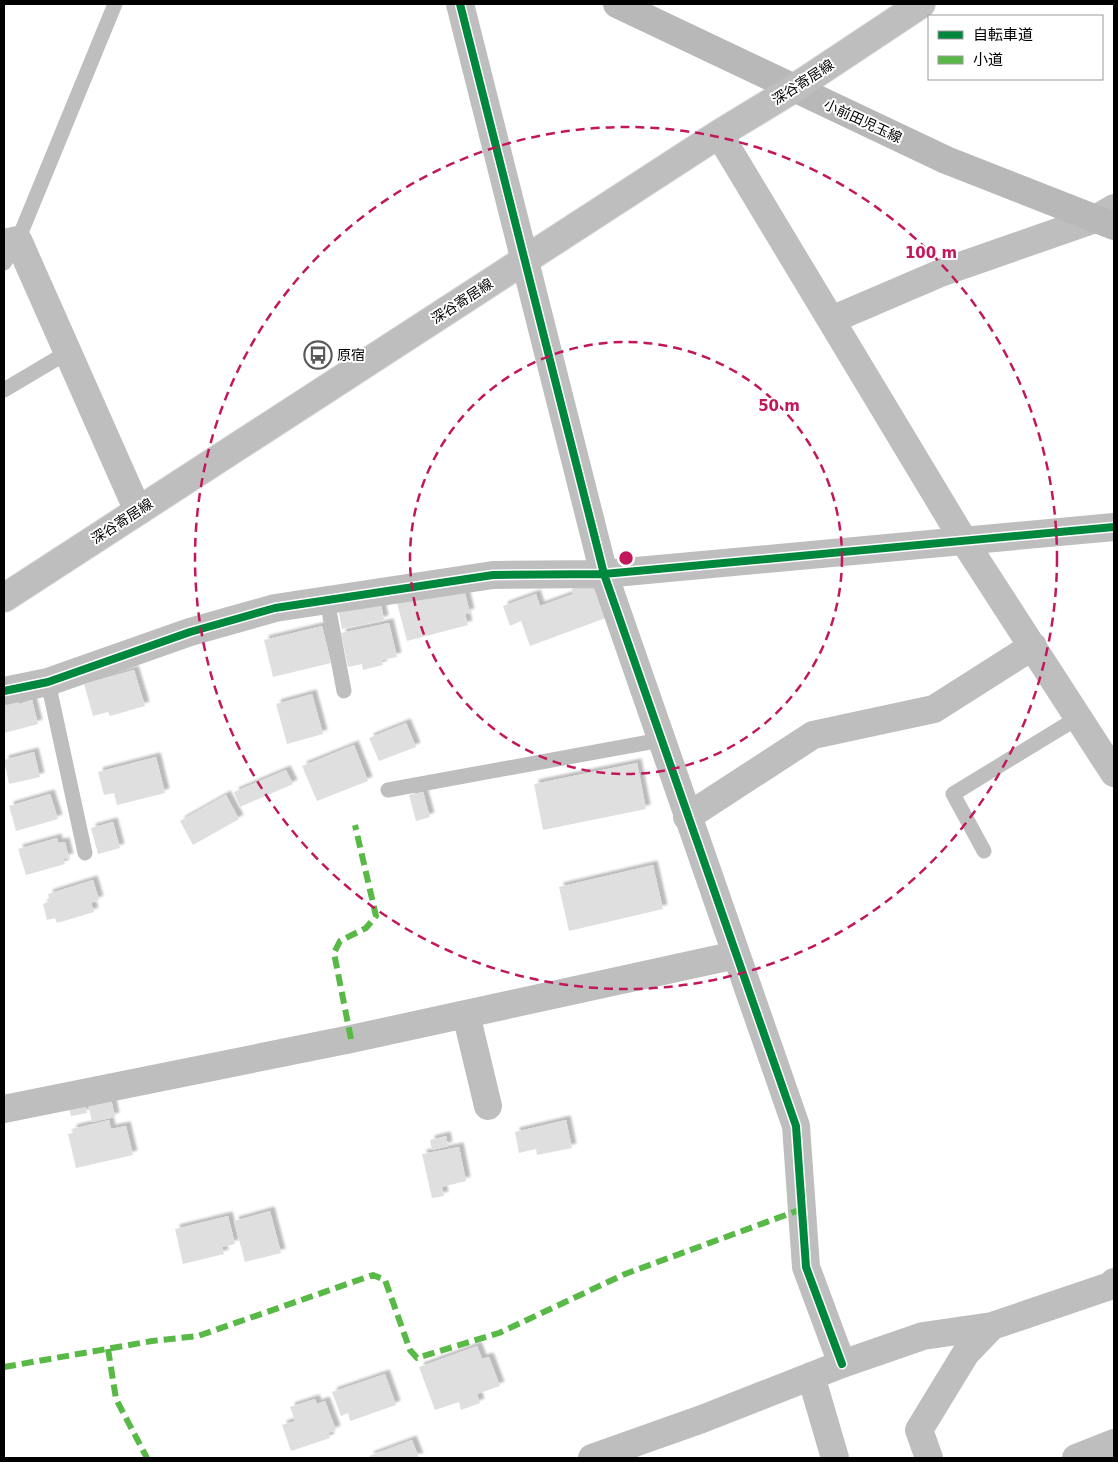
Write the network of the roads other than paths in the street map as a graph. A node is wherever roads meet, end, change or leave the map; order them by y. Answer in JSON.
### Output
{"nodes":[{"id":1,"x":115,"y":4,"type":"edge"},
{"id":2,"x":460,"y":4,"type":"edge"},
{"id":3,"x":617,"y":4,"type":"edge"},
{"id":4,"x":920,"y":4,"type":"edge"},
{"id":5,"x":794,"y":89,"type":"junction"},
{"id":6,"x":719,"y":134,"type":"junction"},
{"id":7,"x":1108,"y":218,"type":"edge"},
{"id":8,"x":11,"y":242,"type":"edge"},
{"id":9,"x":526,"y":260,"type":"junction"},
{"id":10,"x":4,"y":263,"type":"edge"},
{"id":11,"x":831,"y":320,"type":"junction"},
{"id":12,"x":68,"y":352,"type":"junction"},
{"id":13,"x":4,"y":390,"type":"edge"},
{"id":14,"x":138,"y":511,"type":"junction"},
{"id":15,"x":1114,"y":527,"type":"edge"},
{"id":16,"x":964,"y":541,"type":"junction"},
{"id":17,"x":604,"y":574,"type":"junction"},
{"id":18,"x":4,"y":598,"type":"edge"},
{"id":19,"x":327,"y":600,"type":"junction"},
{"id":20,"x":1033,"y":646,"type":"junction"},
{"id":21,"x":48,"y":682,"type":"junction"},
{"id":22,"x":4,"y":691,"type":"edge"},
{"id":23,"x":344,"y":691,"type":"dead end"},
{"id":24,"x":1079,"y":717,"type":"junction"},
{"id":25,"x":661,"y":740,"type":"junction"},
{"id":26,"x":1114,"y":773,"type":"edge"},
{"id":27,"x":388,"y":790,"type":"dead end"},
{"id":28,"x":688,"y":816,"type":"junction"},
{"id":29,"x":984,"y":852,"type":"dead end"},
{"id":30,"x":85,"y":853,"type":"dead end"},
{"id":31,"x":736,"y":955,"type":"junction"},
{"id":32,"x":466,"y":1014,"type":"junction"},
{"id":33,"x":488,"y":1106,"type":"dead end"},
{"id":34,"x":4,"y":1109,"type":"edge"},
{"id":35,"x":1114,"y":1282,"type":"edge"},
{"id":36,"x":992,"y":1326,"type":"junction"},
{"id":37,"x":842,"y":1364,"type":"junction"},
{"id":38,"x":811,"y":1376,"type":"junction"},
{"id":39,"x":1114,"y":1443,"type":"edge"},
{"id":40,"x":592,"y":1458,"type":"edge"},
{"id":41,"x":835,"y":1458,"type":"edge"},
{"id":42,"x":929,"y":1458,"type":"edge"},
{"id":43,"x":1076,"y":1458,"type":"edge"}],
"edges":[{"from":1,"to":8,"type":"lane"},
{"from":2,"to":9,"type":"street"},
{"from":3,"to":5,"type":"main road","name":"小前田児玉線"},
{"from":4,"to":5,"type":"street","name":"深谷寄居線"},
{"from":5,"to":6,"type":"street","name":"深谷寄居線"},
{"from":5,"to":7,"type":"main road","name":"小前田児玉線"},
{"from":6,"to":9,"type":"street","name":"深谷寄居線"},
{"from":6,"to":11,"type":"street"},
{"from":7,"to":11,"type":"street"},
{"from":8,"to":10,"type":"lane"},
{"from":8,"to":12,"type":"street"},
{"from":9,"to":14,"type":"street","name":"深谷寄居線"},
{"from":9,"to":17,"type":"street"},
{"from":11,"to":16,"type":"street"},
{"from":12,"to":13,"type":"lane"},
{"from":12,"to":14,"type":"street"},
{"from":14,"to":18,"type":"street","name":"深谷寄居線"},
{"from":15,"to":16,"type":"street"},
{"from":16,"to":17,"type":"street"},
{"from":16,"to":20,"type":"street"},
{"from":17,"to":19,"type":"street"},
{"from":17,"to":25,"type":"street"},
{"from":19,"to":21,"type":"street"},
{"from":19,"to":23,"type":"lane"},
{"from":20,"to":24,"type":"street"},
{"from":20,"to":28,"type":"street"},
{"from":21,"to":22,"type":"street"},
{"from":21,"to":30,"type":"lane"},
{"from":24,"to":26,"type":"street"},
{"from":24,"to":29,"type":"lane"},
{"from":25,"to":27,"type":"lane"},
{"from":25,"to":28,"type":"street"},
{"from":28,"to":31,"type":"street"},
{"from":31,"to":32,"type":"street"},
{"from":31,"to":37,"type":"street"},
{"from":32,"to":33,"type":"street"},
{"from":32,"to":34,"type":"street"},
{"from":35,"to":36,"type":"street"},
{"from":36,"to":37,"type":"street"},
{"from":36,"to":42,"type":"street"},
{"from":37,"to":38,"type":"street"},
{"from":38,"to":40,"type":"street"},
{"from":38,"to":41,"type":"street"},
{"from":39,"to":43,"type":"street"}]}
